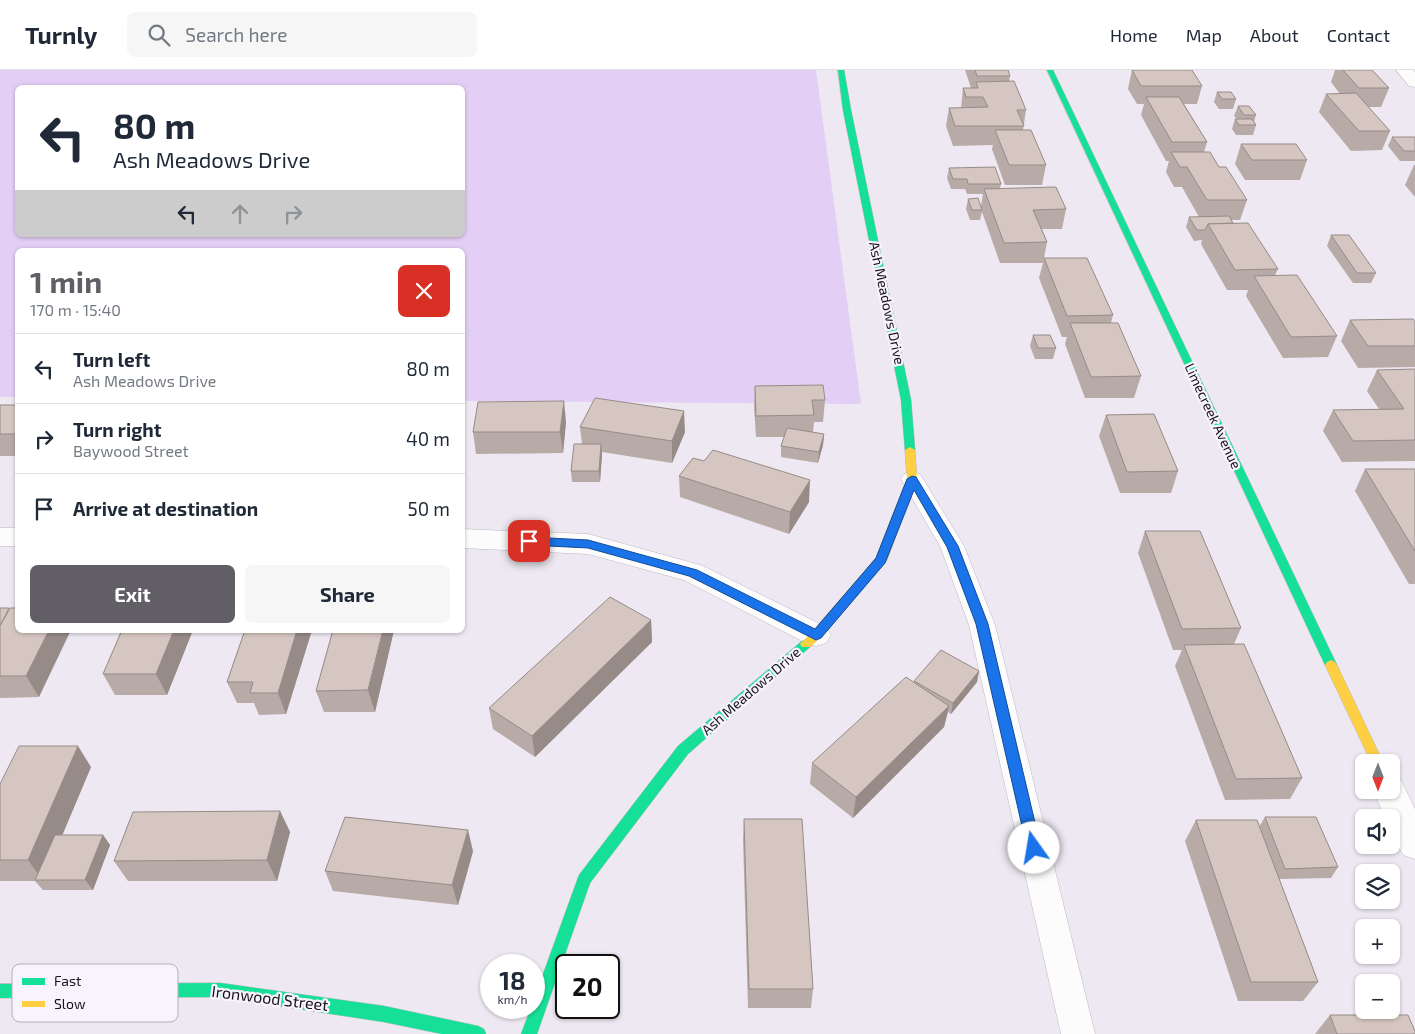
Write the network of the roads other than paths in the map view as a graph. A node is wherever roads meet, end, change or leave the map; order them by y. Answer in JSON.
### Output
{"nodes":[{"id":1,"x":841,"y":70,"type":"edge"},
{"id":2,"x":1050,"y":70,"type":"edge"},
{"id":3,"x":1404,"y":70,"type":"edge"},
{"id":4,"x":1415,"y":82,"type":"edge"},
{"id":5,"x":912,"y":479,"type":"junction"},
{"id":6,"x":0,"y":537,"type":"edge"},
{"id":7,"x":15,"y":537,"type":"edge"},
{"id":8,"x":465,"y":538,"type":"edge"},
{"id":9,"x":816,"y":635,"type":"junction"},
{"id":10,"x":1372,"y":754,"type":"edge"},
{"id":11,"x":1394,"y":799,"type":"edge"},
{"id":12,"x":1415,"y":844,"type":"edge"},
{"id":13,"x":178,"y":990,"type":"edge"},
{"id":14,"x":478,"y":1034,"type":"edge"},
{"id":15,"x":529,"y":1034,"type":"edge"},
{"id":16,"x":1078,"y":1034,"type":"edge"}],
"edges":[{"from":1,"to":5,"type":"street","name":"Ash Meadows Drive"},
{"from":2,"to":10,"type":"street","name":"Limecreek Avenue"},
{"from":3,"to":4,"type":"street"},
{"from":5,"to":9,"type":"street","name":"Ash Meadows Drive"},
{"from":5,"to":16,"type":"lane"},
{"from":6,"to":7,"type":"street"},
{"from":8,"to":9,"type":"street"},
{"from":9,"to":15,"type":"street","name":"Ash Meadows Drive"},
{"from":11,"to":12,"type":"street"},
{"from":13,"to":14,"type":"street","name":"Ironwood Street"}]}
